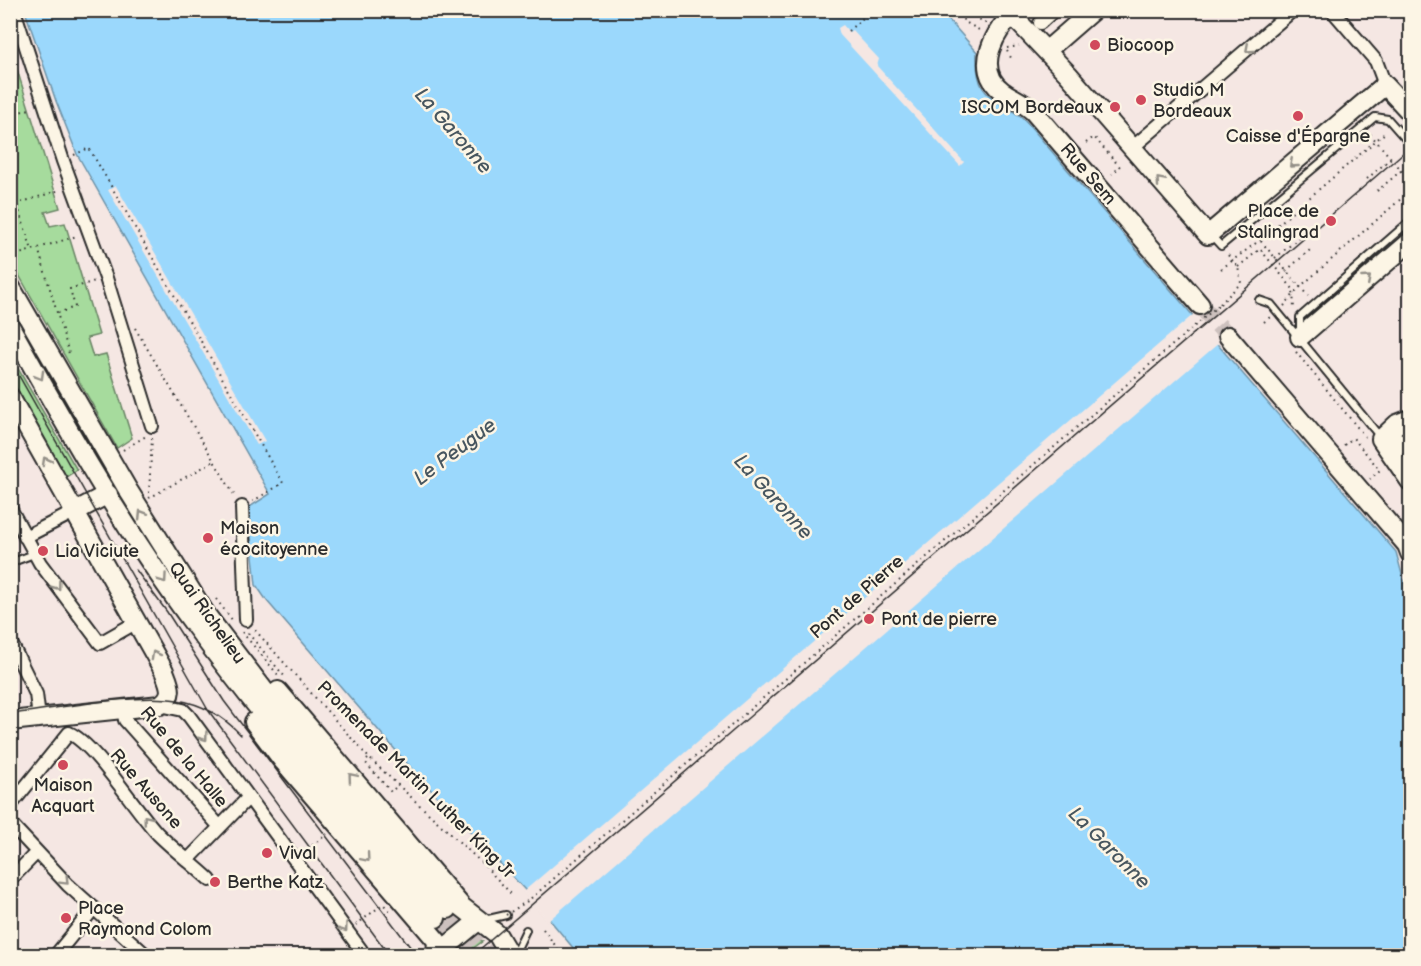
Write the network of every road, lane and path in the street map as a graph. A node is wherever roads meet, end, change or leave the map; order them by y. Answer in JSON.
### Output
{"nodes":[{"id":1,"x":14,"y":10,"type":"edge"},
{"id":2,"x":872,"y":10,"type":"edge"},
{"id":3,"x":964,"y":10,"type":"edge"},
{"id":4,"x":1054,"y":10,"type":"edge"},
{"id":5,"x":1093,"y":10,"type":"edge"},
{"id":6,"x":1293,"y":10,"type":"edge"},
{"id":7,"x":1332,"y":10,"type":"edge"},
{"id":8,"x":1009,"y":11,"type":"edge"},
{"id":9,"x":1040,"y":23,"type":"dead end"},
{"id":10,"x":990,"y":25,"type":"dead end"},
{"id":11,"x":848,"y":31,"type":"dead end"},
{"id":12,"x":1046,"y":51,"type":"junction"},
{"id":13,"x":1385,"y":85,"type":"junction"},
{"id":14,"x":44,"y":105,"type":"junction"},
{"id":15,"x":1410,"y":113,"type":"edge"},
{"id":16,"x":10,"y":115,"type":"edge"},
{"id":17,"x":1389,"y":129,"type":"dead end"},
{"id":18,"x":1366,"y":130,"type":"dead end"},
{"id":19,"x":1377,"y":141,"type":"junction"},
{"id":20,"x":1086,"y":143,"type":"dead end"},
{"id":21,"x":1410,"y":144,"type":"edge"},
{"id":22,"x":1111,"y":148,"type":"dead end"},
{"id":23,"x":1132,"y":148,"type":"junction"},
{"id":24,"x":1106,"y":152,"type":"junction"},
{"id":25,"x":77,"y":154,"type":"dead end"},
{"id":26,"x":1391,"y":158,"type":"junction"},
{"id":27,"x":1402,"y":170,"type":"junction"},
{"id":28,"x":1112,"y":174,"type":"dead end"},
{"id":29,"x":1367,"y":179,"type":"dead end"},
{"id":30,"x":1410,"y":180,"type":"edge"},
{"id":31,"x":10,"y":183,"type":"edge"},
{"id":32,"x":72,"y":186,"type":"junction"},
{"id":33,"x":1377,"y":191,"type":"dead end"},
{"id":34,"x":1410,"y":191,"type":"edge"},
{"id":35,"x":17,"y":204,"type":"junction"},
{"id":36,"x":10,"y":206,"type":"edge"},
{"id":37,"x":1410,"y":221,"type":"edge"},
{"id":38,"x":1251,"y":230,"type":"dead end"},
{"id":39,"x":88,"y":232,"type":"junction"},
{"id":40,"x":1211,"y":234,"type":"junction"},
{"id":41,"x":1300,"y":237,"type":"dead end"},
{"id":42,"x":1260,"y":240,"type":"junction"},
{"id":43,"x":1410,"y":242,"type":"edge"},
{"id":44,"x":38,"y":248,"type":"junction"},
{"id":45,"x":32,"y":250,"type":"junction"},
{"id":46,"x":1310,"y":250,"type":"dead end"},
{"id":47,"x":10,"y":257,"type":"edge"},
{"id":48,"x":1275,"y":258,"type":"junction"},
{"id":49,"x":1232,"y":260,"type":"junction"},
{"id":50,"x":1238,"y":267,"type":"junction"},
{"id":51,"x":1221,"y":269,"type":"dead end"},
{"id":52,"x":1286,"y":271,"type":"junction"},
{"id":53,"x":106,"y":278,"type":"junction"},
{"id":54,"x":10,"y":286,"type":"edge"},
{"id":55,"x":1300,"y":288,"type":"junction"},
{"id":56,"x":1294,"y":295,"type":"junction"},
{"id":57,"x":1310,"y":299,"type":"dead end"},
{"id":58,"x":1259,"y":300,"type":"dead end"},
{"id":59,"x":1200,"y":305,"type":"tunnel mouth"},
{"id":60,"x":1294,"y":311,"type":"dead end"},
{"id":61,"x":1277,"y":312,"type":"junction"},
{"id":62,"x":58,"y":313,"type":"junction"},
{"id":63,"x":130,"y":319,"type":"dead end"},
{"id":64,"x":10,"y":326,"type":"edge"},
{"id":65,"x":1228,"y":336,"type":"tunnel mouth"},
{"id":66,"x":1300,"y":338,"type":"junction"},
{"id":67,"x":70,"y":358,"type":"dead end"},
{"id":68,"x":10,"y":397,"type":"edge"},
{"id":69,"x":1410,"y":419,"type":"edge"},
{"id":70,"x":152,"y":426,"type":"dead end"},
{"id":71,"x":1375,"y":440,"type":"junction"},
{"id":72,"x":1344,"y":445,"type":"dead end"},
{"id":73,"x":1410,"y":447,"type":"edge"},
{"id":74,"x":117,"y":453,"type":"dead end"},
{"id":75,"x":214,"y":460,"type":"junction"},
{"id":76,"x":1371,"y":477,"type":"dead end"},
{"id":77,"x":1410,"y":481,"type":"edge"},
{"id":78,"x":108,"y":494,"type":"junction"},
{"id":79,"x":242,"y":507,"type":"junction"},
{"id":80,"x":10,"y":508,"type":"edge"},
{"id":81,"x":74,"y":512,"type":"junction"},
{"id":82,"x":25,"y":537,"type":"junction"},
{"id":83,"x":1410,"y":553,"type":"edge"},
{"id":84,"x":34,"y":554,"type":"junction"},
{"id":85,"x":10,"y":563,"type":"edge"},
{"id":86,"x":208,"y":617,"type":"junction"},
{"id":87,"x":246,"y":620,"type":"junction"},
{"id":88,"x":137,"y":622,"type":"junction"},
{"id":89,"x":10,"y":640,"type":"edge"},
{"id":90,"x":293,"y":675,"type":"junction"},
{"id":91,"x":288,"y":680,"type":"dead end"},
{"id":92,"x":160,"y":705,"type":"junction"},
{"id":93,"x":123,"y":709,"type":"junction"},
{"id":94,"x":39,"y":718,"type":"junction"},
{"id":95,"x":10,"y":721,"type":"edge"},
{"id":96,"x":68,"y":724,"type":"junction"},
{"id":97,"x":369,"y":758,"type":"junction"},
{"id":98,"x":379,"y":778,"type":"junction"},
{"id":99,"x":375,"y":781,"type":"dead end"},
{"id":100,"x":398,"y":785,"type":"junction"},
{"id":101,"x":248,"y":798,"type":"junction"},
{"id":102,"x":10,"y":806,"type":"edge"},
{"id":103,"x":10,"y":823,"type":"edge"},
{"id":104,"x":220,"y":827,"type":"junction"},
{"id":105,"x":328,"y":833,"type":"dead end"},
{"id":106,"x":37,"y":852,"type":"junction"},
{"id":107,"x":302,"y":854,"type":"dead end"},
{"id":108,"x":188,"y":860,"type":"junction"},
{"id":109,"x":10,"y":880,"type":"edge"},
{"id":110,"x":210,"y":880,"type":"dead end"},
{"id":111,"x":513,"y":896,"type":"dead end"},
{"id":112,"x":94,"y":908,"type":"junction"},
{"id":113,"x":391,"y":912,"type":"dead end"},
{"id":114,"x":442,"y":913,"type":"tunnel mouth"},
{"id":115,"x":506,"y":915,"type":"junction"},
{"id":116,"x":478,"y":921,"type":"junction"},
{"id":117,"x":543,"y":929,"type":"dead end"},
{"id":118,"x":525,"y":932,"type":"joint"},
{"id":119,"x":361,"y":933,"type":"dead end"},
{"id":120,"x":361,"y":953,"type":"edge"},
{"id":121,"x":436,"y":955,"type":"edge"},
{"id":122,"x":55,"y":956,"type":"edge"},
{"id":123,"x":147,"y":956,"type":"edge"},
{"id":124,"x":512,"y":956,"type":"edge"},
{"id":125,"x":563,"y":956,"type":"edge"}],
"edges":[{"from":1,"to":14,"type":"street"},
{"from":2,"to":11,"type":"path"},
{"from":3,"to":10,"type":"path"},
{"from":4,"to":9,"type":"street"},
{"from":5,"to":12,"type":"main road"},
{"from":6,"to":23,"type":"street","one_way":true},
{"from":7,"to":13,"type":"street"},
{"from":8,"to":12,"type":"main road"},
{"from":8,"to":59,"type":"main road","name":"Rue Sem"},
{"from":12,"to":23,"type":"main road"},
{"from":13,"to":15,"type":"main road"},
{"from":13,"to":40,"type":"main road","one_way":true},
{"from":14,"to":16,"type":"path"},
{"from":14,"to":32,"type":"street"},
{"from":17,"to":19,"type":"path"},
{"from":18,"to":19,"type":"path"},
{"from":19,"to":26,"type":"path"},
{"from":19,"to":42,"type":"path"},
{"from":20,"to":24,"type":"path"},
{"from":21,"to":40,"type":"lane"},
{"from":22,"to":24,"type":"path"},
{"from":40,"to":23,"type":"main road","one_way":true},
{"from":24,"to":28,"type":"path"},
{"from":25,"to":79,"type":"path"},
{"from":26,"to":27,"type":"path"},
{"from":26,"to":29,"type":"path"},
{"from":27,"to":30,"type":"path"},
{"from":27,"to":33,"type":"path"},
{"from":31,"to":35,"type":"path"},
{"from":32,"to":35,"type":"path"},
{"from":32,"to":39,"type":"street"},
{"from":34,"to":55,"type":"path"},
{"from":35,"to":36,"type":"path"},
{"from":35,"to":45,"type":"path"},
{"from":37,"to":66,"type":"lane"},
{"from":38,"to":42,"type":"path"},
{"from":39,"to":44,"type":"path"},
{"from":39,"to":53,"type":"street"},
{"from":41,"to":48,"type":"path"},
{"from":42,"to":48,"type":"path"},
{"from":42,"to":49,"type":"path"},
{"from":66,"to":43,"type":"main road","one_way":true},
{"from":44,"to":45,"type":"path"},
{"from":44,"to":62,"type":"path"},
{"from":45,"to":47,"type":"path"},
{"from":46,"to":52,"type":"path"},
{"from":48,"to":52,"type":"path"},
{"from":49,"to":50,"type":"path"},
{"from":49,"to":51,"type":"path"},
{"from":50,"to":56,"type":"path"},
{"from":50,"to":115,"type":"path","name":"Pont de Pierre","bridge":true},
{"from":52,"to":55,"type":"path"},
{"from":53,"to":62,"type":"path"},
{"from":53,"to":70,"type":"street"},
{"from":86,"to":54,"type":"main road","name":"Quai Richelieu","one_way":true},
{"from":55,"to":56,"type":"path"},
{"from":55,"to":57,"type":"path"},
{"from":56,"to":60,"type":"path"},
{"from":56,"to":61,"type":"path"},
{"from":58,"to":61,"type":"lane"},
{"from":61,"to":66,"type":"lane"},
{"from":62,"to":67,"type":"path"},
{"from":63,"to":75,"type":"path"},
{"from":64,"to":78,"type":"main road","name":"Quai Richelieu","one_way":true},
{"from":65,"to":83,"type":"main road"},
{"from":66,"to":71,"type":"lane"},
{"from":66,"to":71,"type":"path"},
{"from":81,"to":68,"type":"main road","one_way":true},
{"from":69,"to":71,"type":"main road"},
{"from":71,"to":73,"type":"main road"},
{"from":71,"to":77,"type":"main road"},
{"from":72,"to":76,"type":"path"},
{"from":74,"to":75,"type":"path"},
{"from":75,"to":79,"type":"path"},
{"from":78,"to":81,"type":"main road"},
{"from":78,"to":86,"type":"main road","name":"Quai Richelieu","one_way":true},
{"from":79,"to":87,"type":"street"},
{"from":80,"to":82,"type":"street"},
{"from":81,"to":82,"type":"street"},
{"from":81,"to":88,"type":"main road"},
{"from":82,"to":84,"type":"street"},
{"from":84,"to":85,"type":"lane"},
{"from":84,"to":88,"type":"street","one_way":true},
{"from":86,"to":87,"type":"path","name":"Promenade Martin Luther King Jr"},
{"from":86,"to":114,"type":"main road","name":"Quai Richelieu"},
{"from":116,"to":86,"type":"main road","one_way":true},
{"from":86,"to":121,"type":"main road","one_way":true},
{"from":87,"to":90,"type":"path","name":"Promenade Martin Luther King Jr"},
{"from":92,"to":88,"type":"main road","one_way":true},
{"from":89,"to":94,"type":"street"},
{"from":90,"to":91,"type":"path"},
{"from":90,"to":97,"type":"path","name":"Promenade Martin Luther King Jr"},
{"from":92,"to":93,"type":"main road"},
{"from":92,"to":101,"type":"street","one_way":true},
{"from":93,"to":96,"type":"main road"},
{"from":93,"to":104,"type":"street","name":"Rue de la Halle"},
{"from":94,"to":95,"type":"main road"},
{"from":94,"to":96,"type":"main road"},
{"from":96,"to":102,"type":"street"},
{"from":108,"to":96,"type":"street","name":"Rue Ausone","one_way":true},
{"from":97,"to":98,"type":"path"},
{"from":97,"to":100,"type":"path","name":"Promenade Martin Luther King Jr"},
{"from":98,"to":99,"type":"path"},
{"from":98,"to":100,"type":"path"},
{"from":100,"to":111,"type":"path","name":"Promenade Martin Luther King Jr"},
{"from":101,"to":104,"type":"street"},
{"from":101,"to":120,"type":"street","one_way":true},
{"from":103,"to":106,"type":"street"},
{"from":104,"to":108,"type":"street"},
{"from":105,"to":107,"type":"path"},
{"from":106,"to":109,"type":"street"},
{"from":106,"to":112,"type":"street","one_way":true},
{"from":108,"to":110,"type":"street","name":"Rue Ausone"},
{"from":112,"to":122,"type":"street"},
{"from":112,"to":123,"type":"street"},
{"from":113,"to":119,"type":"path"},
{"from":115,"to":116,"type":"lane"},
{"from":115,"to":118,"type":"path"},
{"from":116,"to":121,"type":"main road"},
{"from":116,"to":124,"type":"main road"},
{"from":117,"to":125,"type":"path"},
{"from":118,"to":124,"type":"lane"}]}
